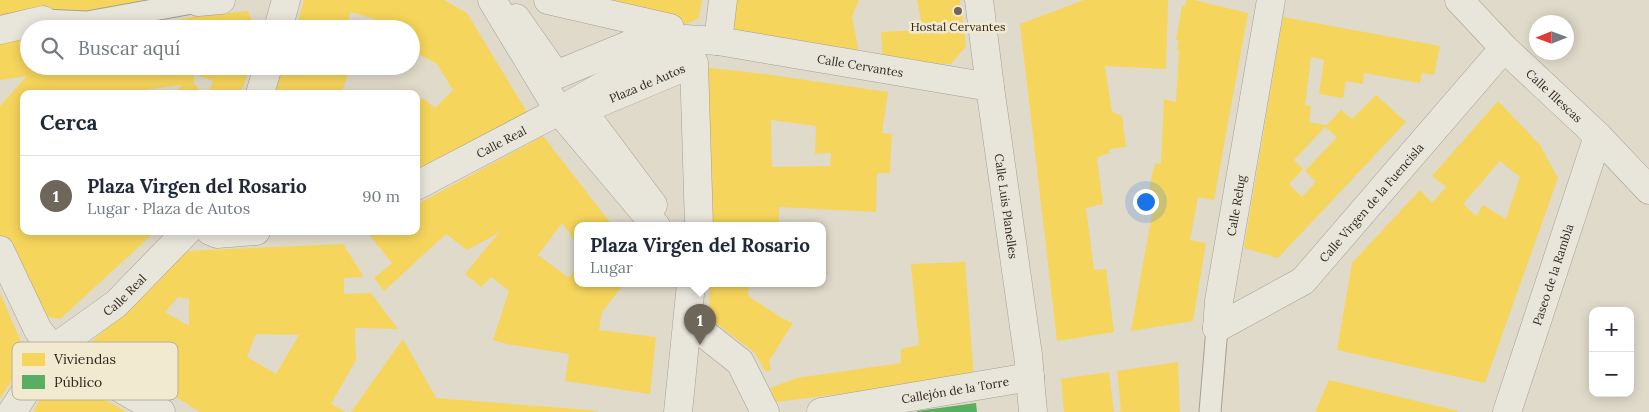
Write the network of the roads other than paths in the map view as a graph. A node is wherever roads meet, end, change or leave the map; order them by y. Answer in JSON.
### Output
{"nodes":[{"id":1,"x":286,"y":0,"type":"edge"},
{"id":2,"x":492,"y":0,"type":"edge"},
{"id":3,"x":504,"y":0,"type":"edge"},
{"id":4,"x":548,"y":0,"type":"edge"},
{"id":5,"x":723,"y":0,"type":"edge"},
{"id":6,"x":979,"y":0,"type":"edge"},
{"id":7,"x":1271,"y":0,"type":"edge"},
{"id":8,"x":1450,"y":0,"type":"edge"},
{"id":9,"x":1459,"y":0,"type":"edge"},
{"id":10,"x":205,"y":1,"type":"edge"},
{"id":11,"x":97,"y":20,"type":"edge"},
{"id":12,"x":280,"y":20,"type":"edge"},
{"id":13,"x":20,"y":25,"type":"edge"},
{"id":14,"x":0,"y":30,"type":"edge"},
{"id":15,"x":702,"y":38,"type":"junction"},
{"id":16,"x":1504,"y":48,"type":"junction"},
{"id":17,"x":685,"y":66,"type":"junction"},
{"id":18,"x":265,"y":75,"type":"edge"},
{"id":19,"x":990,"y":87,"type":"junction"},
{"id":20,"x":261,"y":90,"type":"edge"},
{"id":21,"x":559,"y":112,"type":"junction"},
{"id":22,"x":1598,"y":136,"type":"junction"},
{"id":23,"x":420,"y":184,"type":"edge"},
{"id":24,"x":1649,"y":190,"type":"edge"},
{"id":25,"x":653,"y":222,"type":"edge"},
{"id":26,"x":666,"y":222,"type":"edge"},
{"id":27,"x":699,"y":222,"type":"edge"},
{"id":28,"x":183,"y":235,"type":"edge"},
{"id":29,"x":0,"y":250,"type":"edge"},
{"id":30,"x":691,"y":287,"type":"edge"},
{"id":31,"x":688,"y":321,"type":"junction"},
{"id":32,"x":1217,"y":328,"type":"junction"},
{"id":33,"x":47,"y":342,"type":"edge"},
{"id":34,"x":63,"y":342,"type":"edge"},
{"id":35,"x":1030,"y":377,"type":"junction"},
{"id":36,"x":20,"y":400,"type":"edge"},
{"id":37,"x":140,"y":400,"type":"edge"},
{"id":38,"x":12,"y":412,"type":"edge"},
{"id":39,"x":161,"y":412,"type":"edge"},
{"id":40,"x":678,"y":412,"type":"edge"},
{"id":41,"x":765,"y":412,"type":"edge"},
{"id":42,"x":822,"y":412,"type":"edge"},
{"id":43,"x":1033,"y":412,"type":"edge"},
{"id":44,"x":1210,"y":412,"type":"edge"},
{"id":45,"x":1507,"y":412,"type":"edge"}],
"edges":[{"from":1,"to":12,"type":"street"},
{"from":2,"to":21,"type":"street"},
{"from":3,"to":15,"type":"street"},
{"from":4,"to":15,"type":"street"},
{"from":5,"to":15,"type":"street"},
{"from":6,"to":19,"type":"street","name":"Calle Luis Planelles"},
{"from":7,"to":32,"type":"street","name":"Calle Relug"},
{"from":8,"to":9,"type":"street"},
{"from":9,"to":16,"type":"street","name":"Calle Illescas"},
{"from":10,"to":11,"type":"lane"},
{"from":13,"to":14,"type":"street"},
{"from":15,"to":17,"type":"street"},
{"from":15,"to":19,"type":"street","name":"Calle Cervantes"},
{"from":15,"to":21,"type":"street","name":"Calle Real"},
{"from":16,"to":22,"type":"street","name":"Calle Illescas"},
{"from":16,"to":32,"type":"street","name":"Calle Virgen de la Fuencisla"},
{"from":17,"to":26,"type":"street","name":"Plaza de Autos"},
{"from":17,"to":27,"type":"street","name":"Plaza de Autos"},
{"from":18,"to":20,"type":"street"},
{"from":19,"to":35,"type":"street","name":"Calle Luis Planelles"},
{"from":21,"to":23,"type":"street","name":"Calle Real"},
{"from":21,"to":25,"type":"street"},
{"from":22,"to":24,"type":"street","name":"Calle Illescas"},
{"from":22,"to":45,"type":"street","name":"Paseo de la Rambla"},
{"from":28,"to":34,"type":"street","name":"Calle Real"},
{"from":29,"to":33,"type":"street"},
{"from":30,"to":31,"type":"street"},
{"from":31,"to":40,"type":"street"},
{"from":31,"to":41,"type":"street"},
{"from":32,"to":44,"type":"lane","name":"Calle Relug"},
{"from":35,"to":42,"type":"street","name":"Callejón de la Torre"},
{"from":35,"to":43,"type":"street","name":"Calle Luis Planelles"},
{"from":36,"to":38,"type":"street"},
{"from":37,"to":39,"type":"street"}]}
